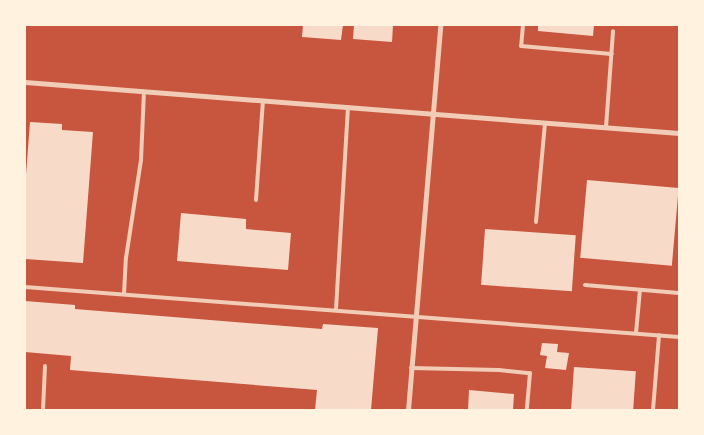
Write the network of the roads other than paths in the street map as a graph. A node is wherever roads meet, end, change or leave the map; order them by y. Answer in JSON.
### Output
{"nodes":[{"id":1,"x":440,"y":25,"type":"edge"},
{"id":2,"x":523,"y":25,"type":"edge"},
{"id":3,"x":614,"y":31,"type":"dead end"},
{"id":4,"x":612,"y":54,"type":"junction"},
{"id":5,"x":25,"y":82,"type":"edge"},
{"id":6,"x":144,"y":92,"type":"junction"},
{"id":7,"x":263,"y":101,"type":"junction"},
{"id":8,"x":348,"y":107,"type":"junction"},
{"id":9,"x":433,"y":114,"type":"junction"},
{"id":10,"x":545,"y":122,"type":"junction"},
{"id":11,"x":606,"y":127,"type":"junction"},
{"id":12,"x":679,"y":133,"type":"edge"},
{"id":13,"x":256,"y":200,"type":"dead end"},
{"id":14,"x":536,"y":222,"type":"dead end"},
{"id":15,"x":585,"y":285,"type":"dead end"},
{"id":16,"x":25,"y":287,"type":"edge"},
{"id":17,"x":640,"y":290,"type":"junction"},
{"id":18,"x":679,"y":293,"type":"edge"},
{"id":19,"x":124,"y":294,"type":"junction"},
{"id":20,"x":336,"y":310,"type":"junction"},
{"id":21,"x":416,"y":316,"type":"junction"},
{"id":22,"x":636,"y":333,"type":"junction"},
{"id":23,"x":659,"y":335,"type":"junction"},
{"id":24,"x":679,"y":336,"type":"edge"},
{"id":25,"x":46,"y":366,"type":"dead end"},
{"id":26,"x":411,"y":368,"type":"junction"},
{"id":27,"x":42,"y":410,"type":"edge"},
{"id":28,"x":408,"y":410,"type":"edge"},
{"id":29,"x":527,"y":410,"type":"edge"},
{"id":30,"x":653,"y":410,"type":"edge"}],
"edges":[{"from":1,"to":9,"type":"street"},
{"from":2,"to":4,"type":"lane"},
{"from":3,"to":4,"type":"lane"},
{"from":4,"to":11,"type":"lane"},
{"from":5,"to":6,"type":"street"},
{"from":6,"to":7,"type":"street"},
{"from":6,"to":19,"type":"lane"},
{"from":7,"to":8,"type":"street"},
{"from":7,"to":13,"type":"lane"},
{"from":8,"to":9,"type":"street"},
{"from":8,"to":20,"type":"lane"},
{"from":9,"to":10,"type":"street"},
{"from":9,"to":21,"type":"street"},
{"from":10,"to":11,"type":"street"},
{"from":10,"to":14,"type":"lane"},
{"from":11,"to":12,"type":"street"},
{"from":15,"to":17,"type":"lane"},
{"from":16,"to":19,"type":"lane"},
{"from":17,"to":18,"type":"lane"},
{"from":17,"to":22,"type":"lane"},
{"from":19,"to":20,"type":"lane"},
{"from":20,"to":21,"type":"lane"},
{"from":21,"to":22,"type":"lane"},
{"from":21,"to":26,"type":"street"},
{"from":22,"to":23,"type":"lane"},
{"from":23,"to":24,"type":"lane"},
{"from":23,"to":30,"type":"lane"},
{"from":25,"to":27,"type":"lane"},
{"from":26,"to":28,"type":"street"},
{"from":26,"to":29,"type":"lane"}]}
